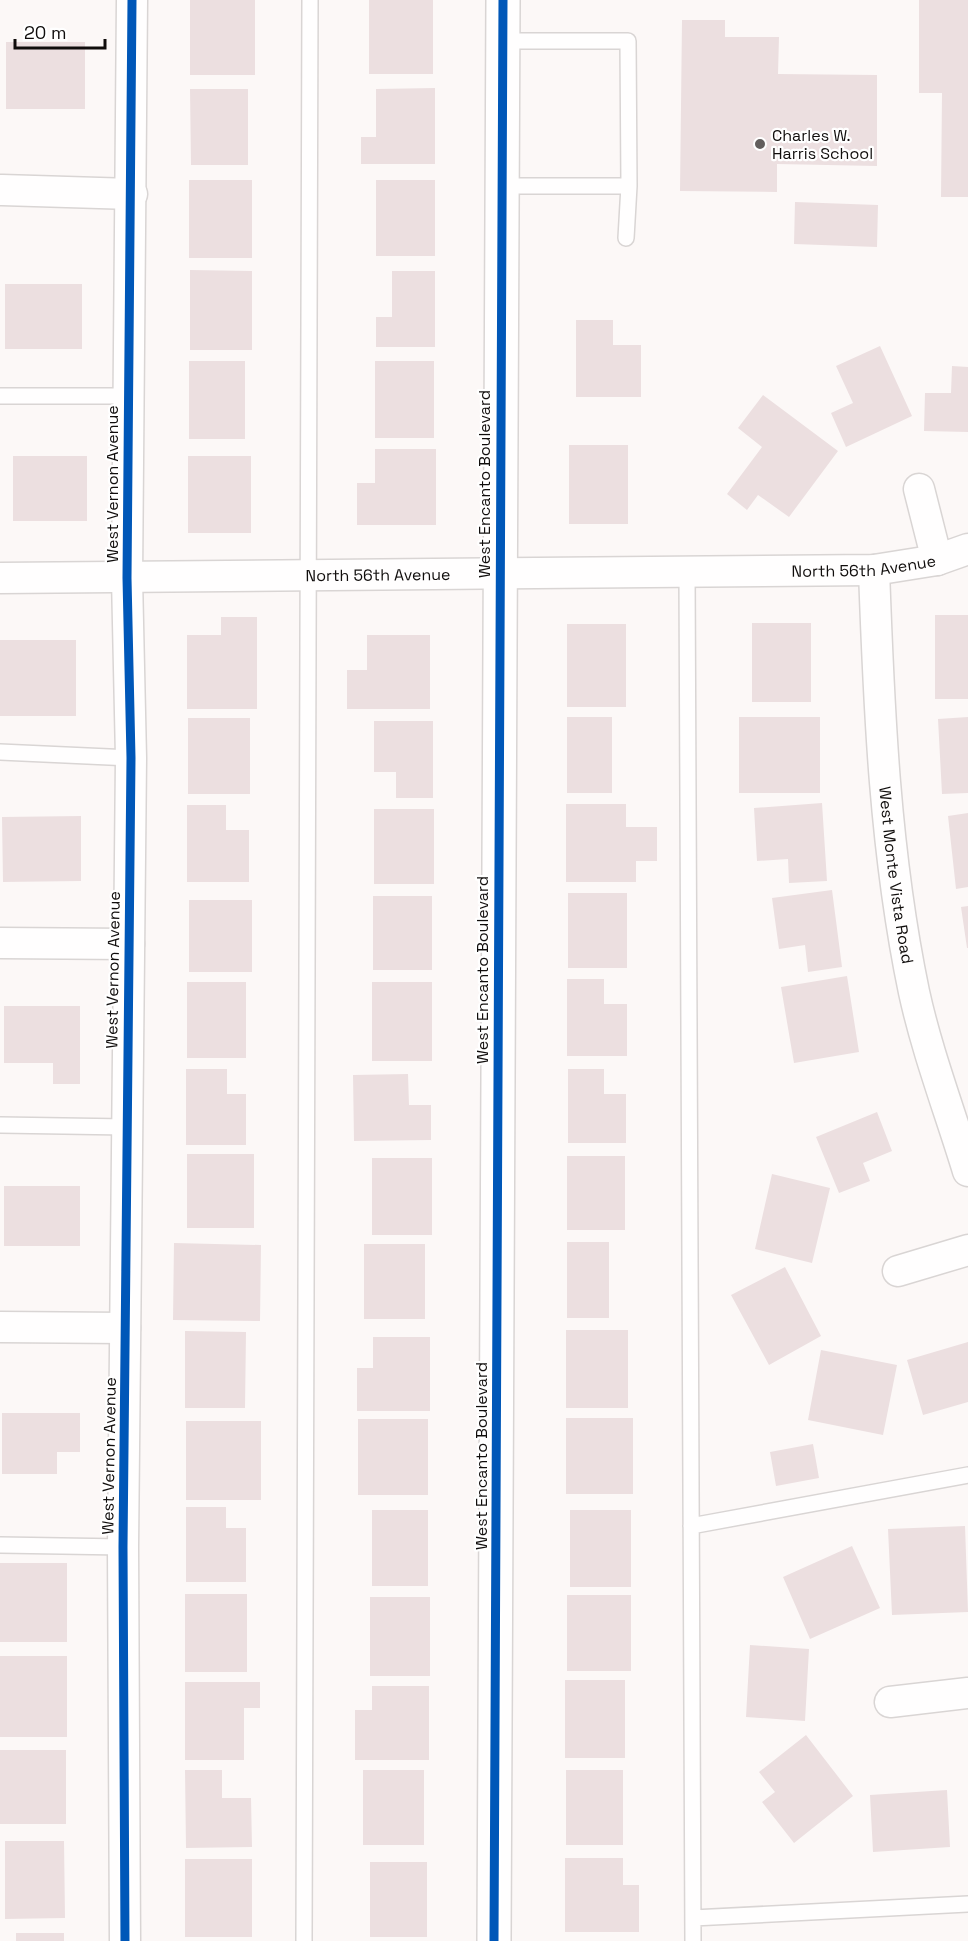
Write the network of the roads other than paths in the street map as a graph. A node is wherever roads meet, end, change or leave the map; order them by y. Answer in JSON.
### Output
{"nodes":[{"id":1,"x":132,"y":0,"type":"edge"},
{"id":2,"x":310,"y":0,"type":"edge"},
{"id":3,"x":503,"y":0,"type":"edge"},
{"id":4,"x":503,"y":41,"type":"junction"},
{"id":5,"x":501,"y":186,"type":"junction"},
{"id":6,"x":629,"y":186,"type":"junction"},
{"id":7,"x":2,"y":190,"type":"dead end"},
{"id":8,"x":132,"y":194,"type":"junction"},
{"id":9,"x":626,"y":238,"type":"dead end"},
{"id":10,"x":0,"y":396,"type":"edge"},
{"id":11,"x":128,"y":396,"type":"junction"},
{"id":12,"x":919,"y":489,"type":"dead end"},
{"id":13,"x":968,"y":549,"type":"edge"},
{"id":14,"x":937,"y":560,"type":"junction"},
{"id":15,"x":874,"y":570,"type":"junction"},
{"id":16,"x":687,"y":572,"type":"junction"},
{"id":17,"x":499,"y":575,"type":"junction"},
{"id":18,"x":307,"y":577,"type":"junction"},
{"id":19,"x":0,"y":578,"type":"edge"},
{"id":20,"x":127,"y":578,"type":"junction"},
{"id":21,"x":0,"y":752,"type":"edge"},
{"id":22,"x":131,"y":758,"type":"junction"},
{"id":23,"x":0,"y":943,"type":"edge"},
{"id":24,"x":129,"y":944,"type":"junction"},
{"id":25,"x":0,"y":1125,"type":"edge"},
{"id":26,"x":127,"y":1127,"type":"junction"},
{"id":27,"x":968,"y":1171,"type":"edge"},
{"id":28,"x":968,"y":1250,"type":"edge"},
{"id":29,"x":898,"y":1271,"type":"dead end"},
{"id":30,"x":0,"y":1327,"type":"edge"},
{"id":31,"x":125,"y":1328,"type":"junction"},
{"id":32,"x":968,"y":1475,"type":"edge"},
{"id":33,"x":691,"y":1526,"type":"junction"},
{"id":34,"x":0,"y":1545,"type":"edge"},
{"id":35,"x":123,"y":1547,"type":"junction"},
{"id":36,"x":968,"y":1694,"type":"edge"},
{"id":37,"x":890,"y":1702,"type":"dead end"},
{"id":38,"x":968,"y":1904,"type":"edge"},
{"id":39,"x":693,"y":1918,"type":"junction"},
{"id":40,"x":125,"y":1941,"type":"edge"},
{"id":41,"x":304,"y":1941,"type":"edge"},
{"id":42,"x":494,"y":1941,"type":"edge"},
{"id":43,"x":693,"y":1941,"type":"edge"}],
"edges":[{"from":1,"to":8,"type":"street","name":"West Vernon Avenue"},
{"from":2,"to":18,"type":"lane"},
{"from":3,"to":4,"type":"street","name":"West Encanto Boulevard"},
{"from":4,"to":5,"type":"street","name":"West Encanto Boulevard"},
{"from":4,"to":6,"type":"lane"},
{"from":5,"to":6,"type":"lane"},
{"from":5,"to":17,"type":"street","name":"West Encanto Boulevard"},
{"from":6,"to":9,"type":"lane"},
{"from":7,"to":8,"type":"street"},
{"from":8,"to":11,"type":"street","name":"West Vernon Avenue"},
{"from":10,"to":11,"type":"lane"},
{"from":11,"to":20,"type":"street","name":"West Vernon Avenue"},
{"from":12,"to":14,"type":"street"},
{"from":13,"to":14,"type":"street","name":"North 56th Avenue"},
{"from":14,"to":15,"type":"street","name":"North 56th Avenue"},
{"from":15,"to":16,"type":"street","name":"North 56th Avenue"},
{"from":15,"to":27,"type":"street","name":"West Monte Vista Road"},
{"from":16,"to":17,"type":"street","name":"North 56th Avenue"},
{"from":16,"to":33,"type":"lane"},
{"from":17,"to":18,"type":"street","name":"North 56th Avenue"},
{"from":17,"to":42,"type":"street","name":"West Encanto Boulevard"},
{"from":18,"to":20,"type":"street","name":"North 56th Avenue"},
{"from":18,"to":41,"type":"lane"},
{"from":19,"to":20,"type":"street","name":"North 56th Avenue"},
{"from":20,"to":22,"type":"street","name":"West Vernon Avenue"},
{"from":21,"to":22,"type":"lane"},
{"from":22,"to":24,"type":"street","name":"West Vernon Avenue"},
{"from":23,"to":24,"type":"street"},
{"from":24,"to":26,"type":"street","name":"West Vernon Avenue"},
{"from":25,"to":26,"type":"lane"},
{"from":26,"to":31,"type":"street","name":"West Vernon Avenue"},
{"from":28,"to":29,"type":"street"},
{"from":30,"to":31,"type":"street"},
{"from":31,"to":35,"type":"street","name":"West Vernon Avenue"},
{"from":32,"to":33,"type":"lane"},
{"from":33,"to":39,"type":"lane"},
{"from":34,"to":35,"type":"lane"},
{"from":35,"to":40,"type":"street","name":"West Vernon Avenue"},
{"from":36,"to":37,"type":"street"},
{"from":38,"to":39,"type":"lane"},
{"from":39,"to":43,"type":"lane"}]}
